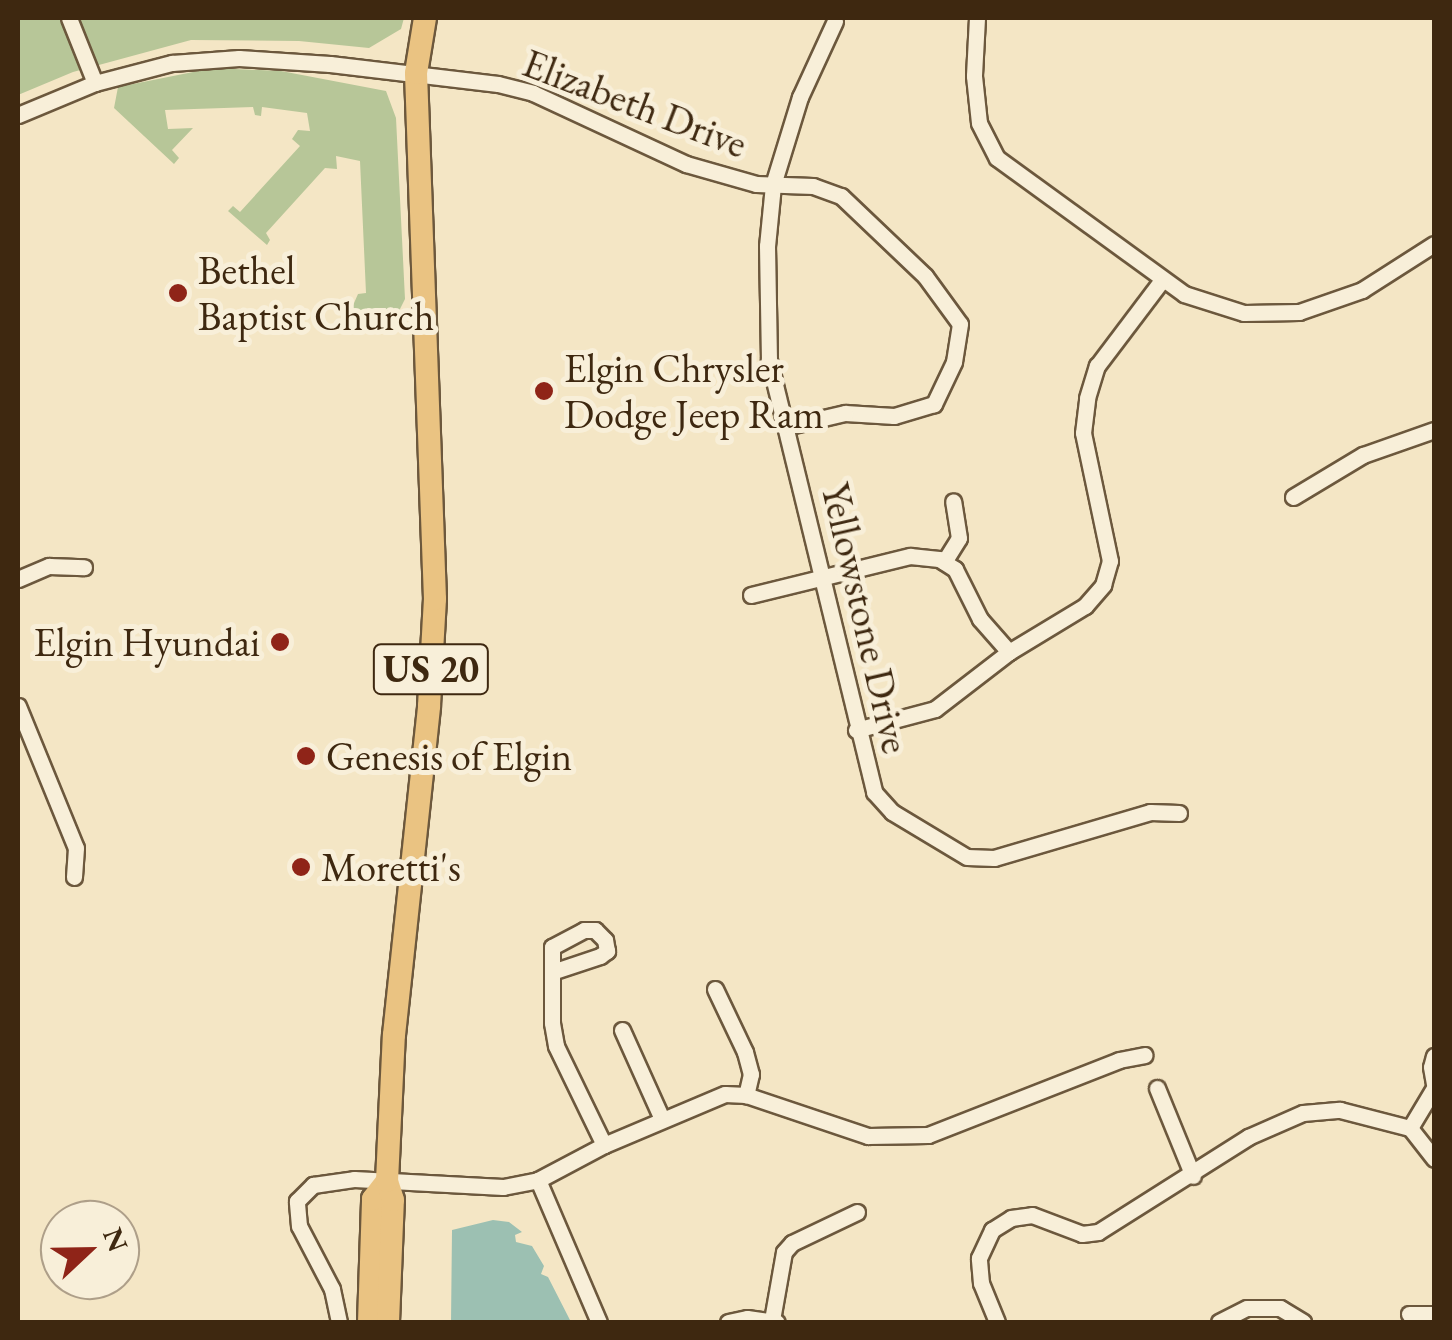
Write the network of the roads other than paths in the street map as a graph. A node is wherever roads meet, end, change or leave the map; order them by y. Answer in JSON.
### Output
{"nodes":[{"id":1,"x":69,"y":18,"type":"edge"},
{"id":2,"x":425,"y":18,"type":"edge"},
{"id":3,"x":977,"y":18,"type":"edge"},
{"id":4,"x":835,"y":22,"type":"dead end"},
{"id":5,"x":416,"y":74,"type":"junction"},
{"id":6,"x":95,"y":83,"type":"junction"},
{"id":7,"x":18,"y":114,"type":"edge"},
{"id":8,"x":773,"y":184,"type":"junction"},
{"id":9,"x":1434,"y":247,"type":"edge"},
{"id":10,"x":1162,"y":280,"type":"junction"},
{"id":11,"x":789,"y":426,"type":"junction"},
{"id":12,"x":1434,"y":430,"type":"edge"},
{"id":13,"x":1294,"y":497,"type":"dead end"},
{"id":14,"x":953,"y":501,"type":"dead end"},
{"id":15,"x":944,"y":562,"type":"junction"},
{"id":16,"x":84,"y":567,"type":"dead end"},
{"id":17,"x":821,"y":578,"type":"junction"},
{"id":18,"x":18,"y":579,"type":"edge"},
{"id":19,"x":752,"y":596,"type":"dead end"},
{"id":20,"x":1009,"y":652,"type":"junction"},
{"id":21,"x":18,"y":706,"type":"edge"},
{"id":22,"x":856,"y":730,"type":"junction"},
{"id":23,"x":1179,"y":813,"type":"dead end"},
{"id":24,"x":74,"y":877,"type":"dead end"},
{"id":25,"x":552,"y":972,"type":"dead end"},
{"id":26,"x":715,"y":988,"type":"dead end"},
{"id":27,"x":622,"y":1030,"type":"dead end"},
{"id":28,"x":1146,"y":1055,"type":"dead end"},
{"id":29,"x":1434,"y":1056,"type":"edge"},
{"id":30,"x":1434,"y":1086,"type":"edge"},
{"id":31,"x":1157,"y":1088,"type":"dead end"},
{"id":32,"x":746,"y":1095,"type":"junction"},
{"id":33,"x":662,"y":1118,"type":"junction"},
{"id":34,"x":1410,"y":1128,"type":"junction"},
{"id":35,"x":604,"y":1144,"type":"junction"},
{"id":36,"x":1434,"y":1159,"type":"edge"},
{"id":37,"x":1192,"y":1176,"type":"junction"},
{"id":38,"x":387,"y":1180,"type":"junction"},
{"id":39,"x":538,"y":1180,"type":"junction"},
{"id":40,"x":857,"y":1212,"type":"dead end"},
{"id":41,"x":1410,"y":1314,"type":"dead end"},
{"id":42,"x":1434,"y":1314,"type":"edge"},
{"id":43,"x":775,"y":1321,"type":"edge"},
{"id":44,"x":339,"y":1322,"type":"edge"},
{"id":45,"x":369,"y":1322,"type":"edge"},
{"id":46,"x":388,"y":1322,"type":"edge"},
{"id":47,"x":599,"y":1322,"type":"edge"},
{"id":48,"x":728,"y":1322,"type":"edge"},
{"id":49,"x":998,"y":1322,"type":"edge"},
{"id":50,"x":1219,"y":1322,"type":"edge"},
{"id":51,"x":1302,"y":1322,"type":"edge"}],
"edges":[{"from":1,"to":6,"type":"street"},
{"from":2,"to":5,"type":"highway","number":"US 20"},
{"from":3,"to":10,"type":"street"},
{"from":4,"to":8,"type":"street","name":"Yellowstone Drive"},
{"from":5,"to":6,"type":"street","name":"Elizabeth Drive"},
{"from":5,"to":8,"type":"street","name":"Elizabeth Drive"},
{"from":5,"to":38,"type":"highway","number":"US 20"},
{"from":6,"to":7,"type":"street","name":"Elizabeth Drive"},
{"from":8,"to":11,"type":"street","name":"Yellowstone Drive"},
{"from":8,"to":11,"type":"street","name":"Elizabeth Drive"},
{"from":9,"to":10,"type":"street"},
{"from":10,"to":20,"type":"street"},
{"from":11,"to":17,"type":"street","name":"Yellowstone Drive"},
{"from":12,"to":13,"type":"street"},
{"from":14,"to":15,"type":"street"},
{"from":15,"to":17,"type":"street"},
{"from":15,"to":20,"type":"street"},
{"from":16,"to":18,"type":"street"},
{"from":17,"to":19,"type":"street"},
{"from":17,"to":22,"type":"street","name":"Yellowstone Drive"},
{"from":20,"to":22,"type":"street"},
{"from":21,"to":24,"type":"street"},
{"from":22,"to":23,"type":"street","name":"Yellowstone Drive"},
{"from":25,"to":35,"type":"street"},
{"from":26,"to":32,"type":"street"},
{"from":27,"to":33,"type":"street"},
{"from":28,"to":32,"type":"street"},
{"from":29,"to":30,"type":"street"},
{"from":30,"to":34,"type":"street"},
{"from":31,"to":37,"type":"street"},
{"from":32,"to":33,"type":"street"},
{"from":33,"to":35,"type":"street"},
{"from":34,"to":36,"type":"street"},
{"from":34,"to":37,"type":"street"},
{"from":35,"to":39,"type":"street"},
{"from":37,"to":49,"type":"street"},
{"from":38,"to":39,"type":"street"},
{"from":38,"to":44,"type":"street"},
{"from":38,"to":45,"type":"highway","number":"US 20"},
{"from":38,"to":46,"type":"highway","number":"US 20"},
{"from":39,"to":47,"type":"street"},
{"from":40,"to":43,"type":"street"},
{"from":41,"to":42,"type":"street"},
{"from":43,"to":48,"type":"street"},
{"from":50,"to":51,"type":"street"}]}
